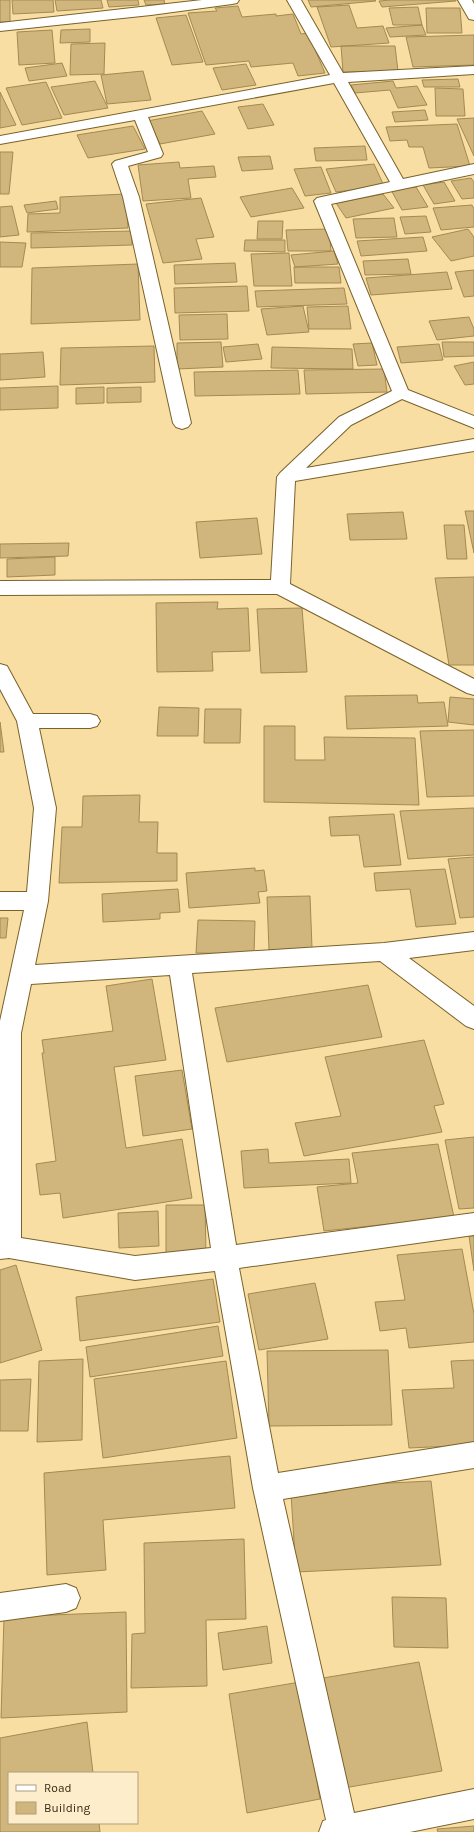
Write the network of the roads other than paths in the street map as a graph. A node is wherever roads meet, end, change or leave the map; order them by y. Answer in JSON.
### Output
{"nodes":[{"id":1,"x":232,"y":0,"type":"edge"},
{"id":2,"x":294,"y":0,"type":"edge"},
{"id":3,"x":465,"y":0,"type":"edge"},
{"id":4,"x":474,"y":16,"type":"edge"},
{"id":5,"x":0,"y":27,"type":"edge"},
{"id":6,"x":474,"y":70,"type":"edge"},
{"id":7,"x":339,"y":78,"type":"junction"},
{"id":8,"x":140,"y":115,"type":"junction"},
{"id":9,"x":0,"y":140,"type":"edge"},
{"id":10,"x":474,"y":169,"type":"edge"},
{"id":11,"x":399,"y":185,"type":"junction"},
{"id":12,"x":401,"y":393,"type":"junction"},
{"id":13,"x":474,"y":422,"type":"edge"},
{"id":14,"x":182,"y":423,"type":"dead end"},
{"id":15,"x":474,"y":445,"type":"edge"},
{"id":16,"x":286,"y":477,"type":"junction"},
{"id":17,"x":280,"y":587,"type":"junction"},
{"id":18,"x":0,"y":588,"type":"edge"},
{"id":19,"x":0,"y":671,"type":"edge"},
{"id":20,"x":474,"y":688,"type":"edge"},
{"id":21,"x":90,"y":721,"type":"dead end"},
{"id":22,"x":27,"y":722,"type":"junction"},
{"id":23,"x":0,"y":901,"type":"edge"},
{"id":24,"x":37,"y":901,"type":"junction"},
{"id":25,"x":474,"y":941,"type":"edge"},
{"id":26,"x":384,"y":952,"type":"junction"},
{"id":27,"x":180,"y":966,"type":"junction"},
{"id":28,"x":21,"y":975,"type":"junction"},
{"id":29,"x":474,"y":1019,"type":"edge"},
{"id":30,"x":474,"y":1224,"type":"edge"},
{"id":31,"x":4,"y":1248,"type":"edge"},
{"id":32,"x":225,"y":1258,"type":"junction"},
{"id":33,"x":474,"y":1455,"type":"edge"},
{"id":34,"x":267,"y":1488,"type":"junction"},
{"id":35,"x":66,"y":1598,"type":"dead end"},
{"id":36,"x":0,"y":1607,"type":"edge"},
{"id":37,"x":474,"y":1804,"type":"edge"},
{"id":38,"x":338,"y":1831,"type":"edge"}],
"edges":[{"from":1,"to":5,"type":"street"},
{"from":2,"to":7,"type":"street"},
{"from":3,"to":4,"type":"street"},
{"from":6,"to":7,"type":"street"},
{"from":7,"to":8,"type":"street"},
{"from":7,"to":11,"type":"street"},
{"from":8,"to":9,"type":"street"},
{"from":8,"to":14,"type":"street"},
{"from":10,"to":11,"type":"street"},
{"from":11,"to":12,"type":"street"},
{"from":12,"to":13,"type":"street"},
{"from":12,"to":16,"type":"street"},
{"from":15,"to":16,"type":"street"},
{"from":16,"to":17,"type":"street"},
{"from":17,"to":18,"type":"street"},
{"from":17,"to":20,"type":"street"},
{"from":19,"to":22,"type":"street"},
{"from":21,"to":22,"type":"street"},
{"from":22,"to":24,"type":"street"},
{"from":23,"to":24,"type":"street"},
{"from":24,"to":28,"type":"street"},
{"from":25,"to":26,"type":"street"},
{"from":26,"to":27,"type":"street"},
{"from":26,"to":29,"type":"street"},
{"from":27,"to":28,"type":"street"},
{"from":27,"to":32,"type":"street"},
{"from":28,"to":31,"type":"street"},
{"from":30,"to":32,"type":"street"},
{"from":31,"to":32,"type":"street"},
{"from":32,"to":34,"type":"street"},
{"from":33,"to":34,"type":"street"},
{"from":34,"to":38,"type":"street"},
{"from":35,"to":36,"type":"street"},
{"from":37,"to":38,"type":"street"}]}
